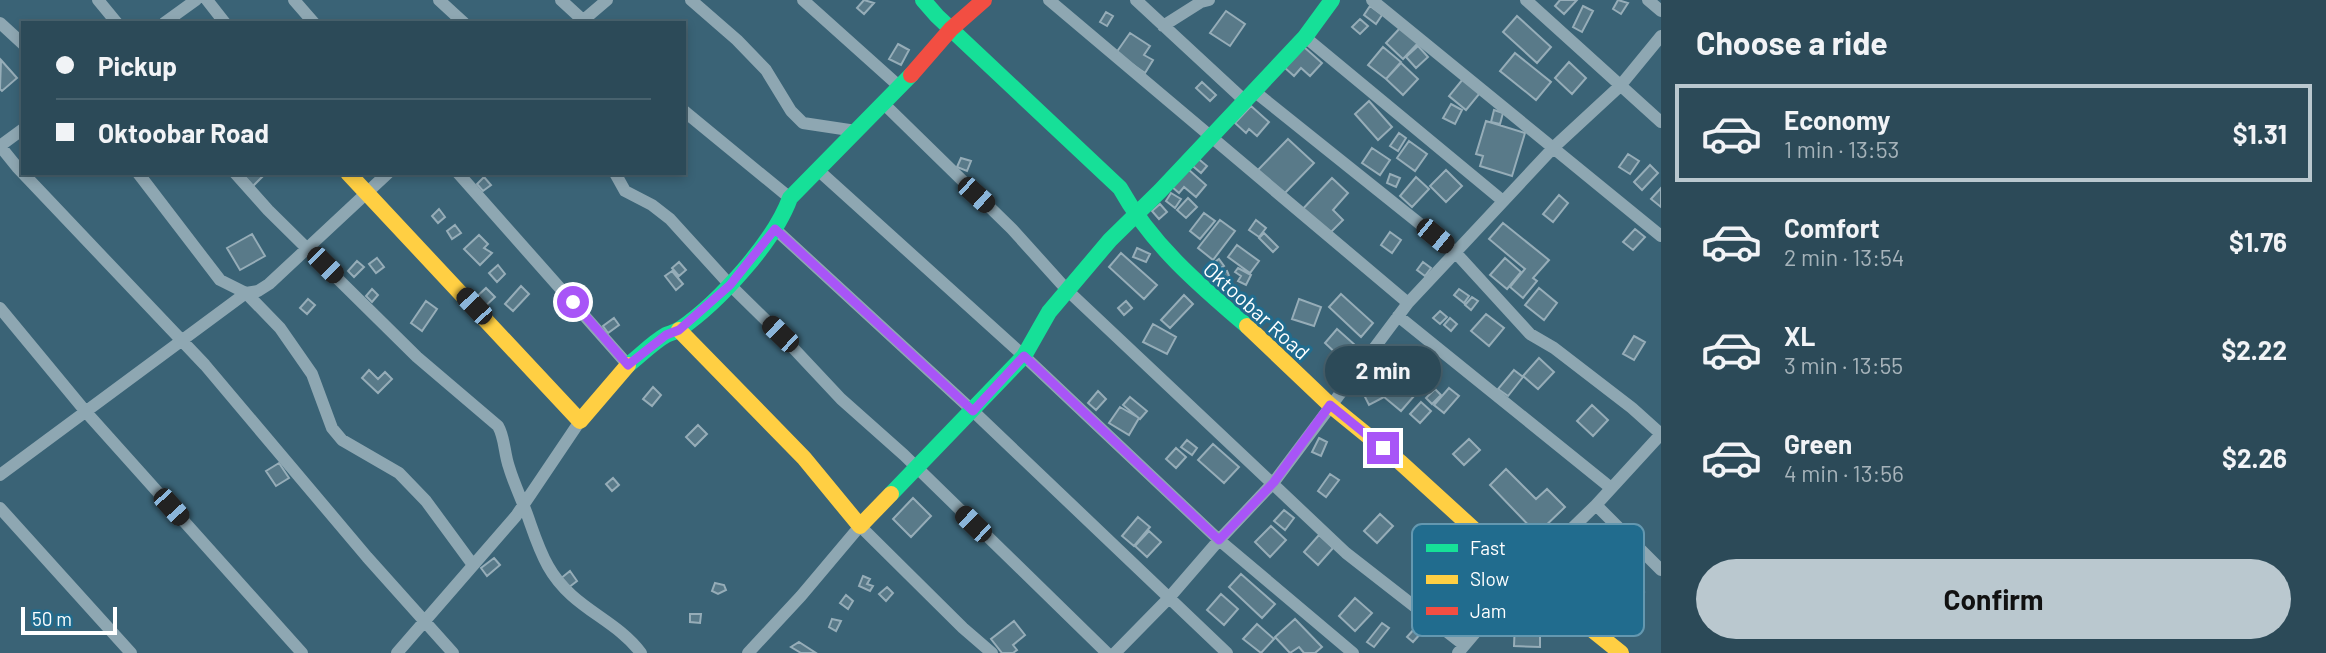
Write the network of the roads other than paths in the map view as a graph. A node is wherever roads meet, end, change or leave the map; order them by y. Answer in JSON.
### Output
{"nodes":[{"id":1,"x":98,"y":0,"type":"edge"},
{"id":2,"x":196,"y":0,"type":"edge"},
{"id":3,"x":207,"y":0,"type":"edge"},
{"id":4,"x":294,"y":0,"type":"edge"},
{"id":5,"x":439,"y":0,"type":"edge"},
{"id":6,"x":561,"y":0,"type":"edge"},
{"id":7,"x":607,"y":0,"type":"edge"},
{"id":8,"x":691,"y":0,"type":"edge"},
{"id":9,"x":803,"y":0,"type":"edge"},
{"id":10,"x":923,"y":0,"type":"edge"},
{"id":11,"x":984,"y":0,"type":"edge"},
{"id":12,"x":1049,"y":0,"type":"edge"},
{"id":13,"x":1136,"y":0,"type":"edge"},
{"id":14,"x":1209,"y":0,"type":"edge"},
{"id":15,"x":1332,"y":0,"type":"edge"},
{"id":16,"x":1372,"y":0,"type":"edge"},
{"id":17,"x":1525,"y":0,"type":"edge"},
{"id":18,"x":1648,"y":0,"type":"edge"},
{"id":19,"x":1661,"y":11,"type":"edge"},
{"id":20,"x":115,"y":21,"type":"edge"},
{"id":21,"x":167,"y":21,"type":"edge"},
{"id":22,"x":223,"y":21,"type":"edge"},
{"id":23,"x":312,"y":21,"type":"edge"},
{"id":24,"x":462,"y":21,"type":"edge"},
{"id":25,"x":582,"y":21,"type":"edge"},
{"id":26,"x":584,"y":21,"type":"edge"},
{"id":27,"x":0,"y":23,"type":"edge"},
{"id":28,"x":1163,"y":26,"type":"junction"},
{"id":29,"x":951,"y":29,"type":"junction"},
{"id":30,"x":1661,"y":36,"type":"edge"},
{"id":31,"x":1305,"y":37,"type":"junction"},
{"id":32,"x":21,"y":42,"type":"edge"},
{"id":33,"x":1619,"y":86,"type":"junction"},
{"id":34,"x":900,"y":87,"type":"junction"},
{"id":35,"x":1250,"y":96,"type":"junction"},
{"id":36,"x":883,"y":103,"type":"junction"},
{"id":37,"x":686,"y":113,"type":"edge"},
{"id":38,"x":1661,"y":122,"type":"edge"},
{"id":39,"x":21,"y":130,"type":"edge"},
{"id":40,"x":856,"y":131,"type":"junction"},
{"id":41,"x":1211,"y":135,"type":"junction"},
{"id":42,"x":0,"y":146,"type":"edge"},
{"id":43,"x":1554,"y":147,"type":"junction"},
{"id":44,"x":818,"y":170,"type":"junction"},
{"id":45,"x":21,"y":171,"type":"edge"},
{"id":46,"x":25,"y":175,"type":"edge"},
{"id":47,"x":140,"y":175,"type":"edge"},
{"id":48,"x":237,"y":175,"type":"edge"},
{"id":49,"x":350,"y":175,"type":"edge"},
{"id":50,"x":386,"y":175,"type":"edge"},
{"id":51,"x":460,"y":175,"type":"edge"},
{"id":52,"x":616,"y":175,"type":"edge"},
{"id":53,"x":367,"y":193,"type":"junction"},
{"id":54,"x":790,"y":198,"type":"junction"},
{"id":55,"x":1503,"y":201,"type":"junction"},
{"id":56,"x":1135,"y":215,"type":"junction"},
{"id":57,"x":775,"y":229,"type":"junction"},
{"id":58,"x":1661,"y":236,"type":"edge"},
{"id":59,"x":306,"y":247,"type":"junction"},
{"id":60,"x":1455,"y":252,"type":"junction"},
{"id":61,"x":730,"y":285,"type":"junction"},
{"id":62,"x":1068,"y":290,"type":"junction"},
{"id":63,"x":246,"y":293,"type":"junction"},
{"id":64,"x":1408,"y":303,"type":"junction"},
{"id":65,"x":0,"y":308,"type":"edge"},
{"id":66,"x":1398,"y":316,"type":"junction"},
{"id":67,"x":679,"y":330,"type":"junction"},
{"id":68,"x":182,"y":341,"type":"junction"},
{"id":69,"x":1024,"y":356,"type":"junction"},
{"id":70,"x":628,"y":365,"type":"junction"},
{"id":71,"x":1330,"y":405,"type":"junction"},
{"id":72,"x":973,"y":411,"type":"junction"},
{"id":73,"x":86,"y":412,"type":"junction"},
{"id":74,"x":580,"y":421,"type":"junction"},
{"id":75,"x":1661,"y":434,"type":"edge"},
{"id":76,"x":915,"y":468,"type":"junction"},
{"id":77,"x":0,"y":475,"type":"edge"},
{"id":78,"x":1274,"y":482,"type":"junction"},
{"id":79,"x":1611,"y":488,"type":"junction"},
{"id":80,"x":1596,"y":505,"type":"junction"},
{"id":81,"x":523,"y":507,"type":"junction"},
{"id":82,"x":0,"y":508,"type":"edge"},
{"id":83,"x":1468,"y":524,"type":"edge"},
{"id":84,"x":1576,"y":524,"type":"edge"},
{"id":85,"x":1615,"y":524,"type":"edge"},
{"id":86,"x":860,"y":526,"type":"junction"},
{"id":87,"x":1219,"y":540,"type":"junction"},
{"id":88,"x":1644,"y":553,"type":"edge"},
{"id":89,"x":473,"y":565,"type":"junction"},
{"id":90,"x":1661,"y":570,"type":"edge"},
{"id":91,"x":1168,"y":599,"type":"junction"},
{"id":92,"x":1412,"y":608,"type":"edge"},
{"id":93,"x":424,"y":621,"type":"junction"},
{"id":94,"x":1445,"y":636,"type":"edge"},
{"id":95,"x":1600,"y":636,"type":"edge"},
{"id":96,"x":1461,"y":649,"type":"edge"},
{"id":97,"x":131,"y":653,"type":"edge"},
{"id":98,"x":302,"y":653,"type":"edge"},
{"id":99,"x":397,"y":653,"type":"edge"},
{"id":100,"x":453,"y":653,"type":"edge"},
{"id":101,"x":641,"y":653,"type":"edge"},
{"id":102,"x":748,"y":653,"type":"edge"},
{"id":103,"x":992,"y":653,"type":"edge"},
{"id":104,"x":1107,"y":653,"type":"edge"},
{"id":105,"x":1115,"y":653,"type":"edge"},
{"id":106,"x":1227,"y":653,"type":"edge"},
{"id":107,"x":1353,"y":653,"type":"edge"},
{"id":108,"x":1621,"y":653,"type":"edge"}],
"edges":[{"from":1,"to":20,"type":"street"},
{"from":2,"to":21,"type":"street"},
{"from":3,"to":22,"type":"street"},
{"from":4,"to":23,"type":"street"},
{"from":5,"to":24,"type":"street"},
{"from":6,"to":25,"type":"street"},
{"from":7,"to":26,"type":"street"},
{"from":8,"to":40,"type":"street"},
{"from":9,"to":34,"type":"street"},
{"from":10,"to":29,"type":"street","name":"Oktoobar Road"},
{"from":11,"to":29,"type":"street"},
{"from":12,"to":41,"type":"street"},
{"from":13,"to":28,"type":"street"},
{"from":14,"to":28,"type":"street"},
{"from":15,"to":31,"type":"street"},
{"from":16,"to":43,"type":"street"},
{"from":17,"to":33,"type":"street"},
{"from":18,"to":19,"type":"street"},
{"from":27,"to":32,"type":"street"},
{"from":28,"to":35,"type":"street"},
{"from":29,"to":34,"type":"street"},
{"from":29,"to":56,"type":"street","name":"Oktoobar Road"},
{"from":30,"to":33,"type":"street"},
{"from":31,"to":35,"type":"street"},
{"from":31,"to":55,"type":"street"},
{"from":33,"to":38,"type":"street"},
{"from":33,"to":43,"type":"street"},
{"from":34,"to":36,"type":"street"},
{"from":35,"to":41,"type":"street"},
{"from":35,"to":60,"type":"street"},
{"from":36,"to":40,"type":"street"},
{"from":36,"to":62,"type":"street"},
{"from":37,"to":54,"type":"street"},
{"from":39,"to":42,"type":"street"},
{"from":40,"to":44,"type":"street"},
{"from":41,"to":56,"type":"street"},
{"from":41,"to":64,"type":"street"},
{"from":42,"to":45,"type":"street"},
{"from":43,"to":55,"type":"street"},
{"from":43,"to":58,"type":"street"},
{"from":44,"to":54,"type":"street"},
{"from":44,"to":69,"type":"street"},
{"from":46,"to":68,"type":"street"},
{"from":47,"to":63,"type":"street"},
{"from":48,"to":59,"type":"street"},
{"from":49,"to":53,"type":"street"},
{"from":50,"to":53,"type":"street"},
{"from":51,"to":70,"type":"street"},
{"from":52,"to":61,"type":"street"},
{"from":53,"to":59,"type":"street"},
{"from":53,"to":74,"type":"street"},
{"from":54,"to":57,"type":"street"},
{"from":55,"to":60,"type":"street"},
{"from":56,"to":62,"type":"street"},
{"from":56,"to":71,"type":"street","name":"Oktoobar Road"},
{"from":57,"to":61,"type":"street"},
{"from":57,"to":72,"type":"street"},
{"from":59,"to":63,"type":"street"},
{"from":59,"to":81,"type":"street"},
{"from":60,"to":64,"type":"street"},
{"from":60,"to":75,"type":"street"},
{"from":61,"to":67,"type":"street"},
{"from":61,"to":76,"type":"street"},
{"from":62,"to":69,"type":"street"},
{"from":62,"to":78,"type":"street"},
{"from":63,"to":68,"type":"street"},
{"from":63,"to":89,"type":"street"},
{"from":64,"to":66,"type":"street"},
{"from":65,"to":73,"type":"street"},
{"from":66,"to":71,"type":"street"},
{"from":66,"to":79,"type":"street"},
{"from":67,"to":70,"type":"street"},
{"from":67,"to":86,"type":"street"},
{"from":68,"to":73,"type":"street"},
{"from":68,"to":93,"type":"street"},
{"from":69,"to":72,"type":"street"},
{"from":69,"to":87,"type":"street"},
{"from":70,"to":74,"type":"street"},
{"from":71,"to":78,"type":"street"},
{"from":71,"to":83,"type":"street","name":"Oktoobar Road"},
{"from":72,"to":76,"type":"street"},
{"from":72,"to":91,"type":"street"},
{"from":73,"to":77,"type":"street"},
{"from":73,"to":98,"type":"street"},
{"from":74,"to":81,"type":"street"},
{"from":75,"to":79,"type":"street"},
{"from":76,"to":86,"type":"street"},
{"from":76,"to":104,"type":"street"},
{"from":78,"to":87,"type":"street"},
{"from":78,"to":92,"type":"street"},
{"from":79,"to":80,"type":"street"},
{"from":80,"to":84,"type":"street"},
{"from":80,"to":85,"type":"street"},
{"from":81,"to":89,"type":"street"},
{"from":81,"to":101,"type":"street"},
{"from":82,"to":97,"type":"street"},
{"from":86,"to":102,"type":"street"},
{"from":86,"to":103,"type":"street"},
{"from":87,"to":91,"type":"street"},
{"from":87,"to":107,"type":"street"},
{"from":88,"to":90,"type":"street"},
{"from":89,"to":93,"type":"street"},
{"from":91,"to":105,"type":"street"},
{"from":91,"to":106,"type":"street"},
{"from":93,"to":99,"type":"street"},
{"from":93,"to":100,"type":"street"},
{"from":94,"to":96,"type":"street"},
{"from":95,"to":108,"type":"street","name":"Oktoobar Road"}]}
